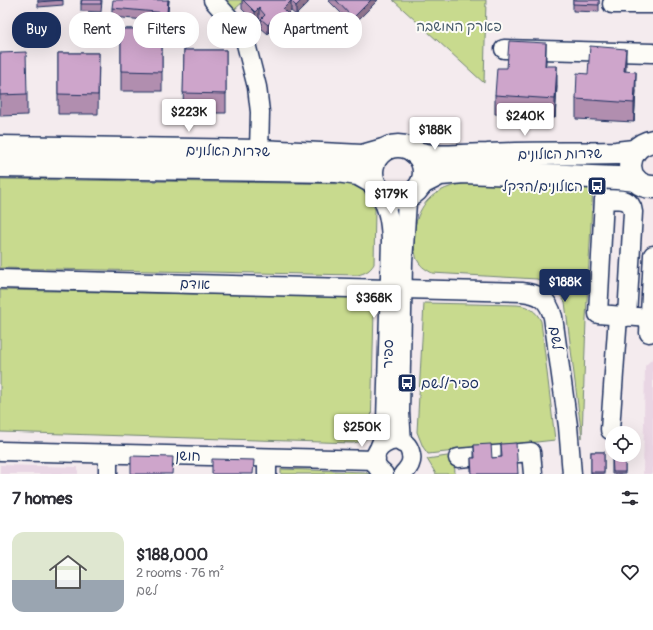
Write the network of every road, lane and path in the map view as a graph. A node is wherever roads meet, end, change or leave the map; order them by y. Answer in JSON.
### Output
{"nodes":[{"id":1,"x":213,"y":0,"type":"edge"},
{"id":2,"x":612,"y":4,"type":"dead end"},
{"id":3,"x":653,"y":4,"type":"edge"},
{"id":4,"x":504,"y":49,"type":"dead end"},
{"id":5,"x":653,"y":53,"type":"edge"},
{"id":6,"x":644,"y":146,"type":"edge"},
{"id":7,"x":0,"y":147,"type":"edge"},
{"id":8,"x":383,"y":150,"type":"junction"},
{"id":9,"x":259,"y":151,"type":"junction"},
{"id":10,"x":414,"y":152,"type":"junction"},
{"id":11,"x":0,"y":166,"type":"edge"},
{"id":12,"x":644,"y":183,"type":"edge"},
{"id":13,"x":376,"y":187,"type":"junction"},
{"id":14,"x":416,"y":190,"type":"junction"},
{"id":15,"x":653,"y":255,"type":"edge"},
{"id":16,"x":0,"y":279,"type":"edge"},
{"id":17,"x":396,"y":289,"type":"junction"},
{"id":18,"x":622,"y":316,"type":"junction"},
{"id":19,"x":650,"y":316,"type":"edge"},
{"id":20,"x":610,"y":426,"type":"edge"},
{"id":21,"x":402,"y":443,"type":"junction"},
{"id":22,"x":0,"y":451,"type":"edge"},
{"id":23,"x":108,"y":454,"type":"junction"},
{"id":24,"x":458,"y":458,"type":"dead end"},
{"id":25,"x":381,"y":465,"type":"edge"},
{"id":26,"x":267,"y":466,"type":"edge"},
{"id":27,"x":410,"y":471,"type":"edge"},
{"id":28,"x":108,"y":474,"type":"edge"},
{"id":29,"x":533,"y":474,"type":"edge"},
{"id":30,"x":572,"y":474,"type":"edge"}],
"edges":[{"from":1,"to":9,"type":"street"},
{"from":2,"to":3,"type":"street"},
{"from":4,"to":5,"type":"street"},
{"from":6,"to":10,"type":"main road","name":"שדרות האלונים"},
{"from":6,"to":12,"type":"main road"},
{"from":7,"to":9,"type":"main road","name":"שדרות האלונים"},
{"from":8,"to":9,"type":"main road","name":"שדרות האלונים"},
{"from":8,"to":10,"type":"main road"},
{"from":8,"to":13,"type":"main road"},
{"from":10,"to":14,"type":"main road"},
{"from":11,"to":13,"type":"main road","name":"שדרות האלונים"},
{"from":12,"to":14,"type":"main road","name":"שדרות האלונים"},
{"from":13,"to":14,"type":"main road"},
{"from":13,"to":17,"type":"street","name":"ספיר"},
{"from":14,"to":17,"type":"street","name":"ספיר"},
{"from":15,"to":19,"type":"street"},
{"from":16,"to":17,"type":"street","name":"אודם"},
{"from":17,"to":21,"type":"street","name":"ספיר"},
{"from":17,"to":25,"type":"street","name":"ספיר"},
{"from":17,"to":30,"type":"street","name":"לשם"},
{"from":18,"to":18,"type":"street"},
{"from":18,"to":19,"type":"street"},
{"from":18,"to":20,"type":"street"},
{"from":21,"to":25,"type":"street","name":"חושן"},
{"from":21,"to":27,"type":"street"},
{"from":22,"to":23,"type":"street","name":"חושן"},
{"from":23,"to":26,"type":"street","name":"חושן"},
{"from":23,"to":28,"type":"street"},
{"from":24,"to":29,"type":"street"},
{"from":25,"to":26,"type":"street","name":"חושן"}]}
